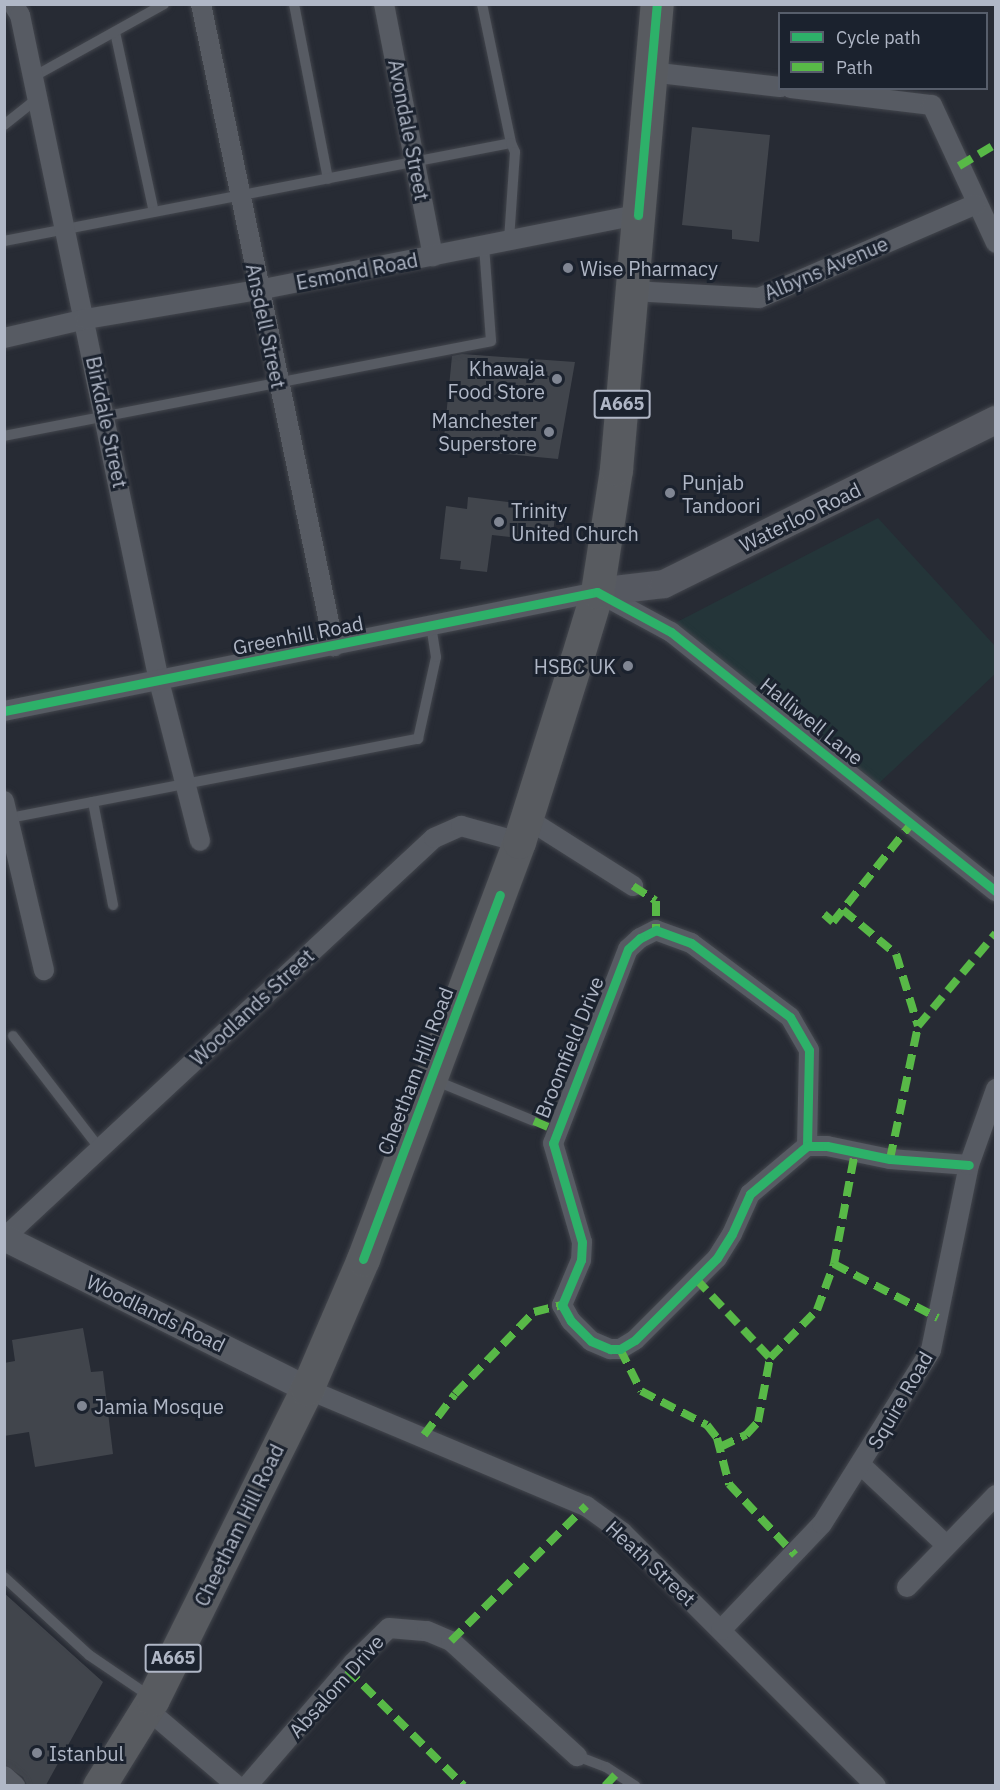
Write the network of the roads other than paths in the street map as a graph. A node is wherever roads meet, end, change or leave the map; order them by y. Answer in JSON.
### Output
{"nodes":[{"id":1,"x":13,"y":4,"type":"edge"},
{"id":2,"x":164,"y":4,"type":"edge"},
{"id":3,"x":201,"y":4,"type":"edge"},
{"id":4,"x":294,"y":4,"type":"edge"},
{"id":5,"x":384,"y":4,"type":"edge"},
{"id":6,"x":482,"y":4,"type":"edge"},
{"id":7,"x":657,"y":4,"type":"edge"},
{"id":8,"x":115,"y":32,"type":"junction"},
{"id":9,"x":650,"y":72,"type":"junction"},
{"id":10,"x":33,"y":77,"type":"junction"},
{"id":11,"x":778,"y":87,"type":"edge"},
{"id":12,"x":808,"y":90,"type":"edge"},
{"id":13,"x":38,"y":98,"type":"junction"},
{"id":14,"x":4,"y":125,"type":"edge"},
{"id":15,"x":511,"y":143,"type":"junction"},
{"id":16,"x":415,"y":162,"type":"junction"},
{"id":17,"x":328,"y":179,"type":"junction"},
{"id":18,"x":239,"y":196,"type":"junction"},
{"id":19,"x":976,"y":204,"type":"junction"},
{"id":20,"x":154,"y":213,"type":"junction"},
{"id":21,"x":638,"y":215,"type":"junction"},
{"id":22,"x":66,"y":229,"type":"junction"},
{"id":23,"x":4,"y":241,"type":"edge"},
{"id":24,"x":509,"y":241,"type":"junction"},
{"id":25,"x":996,"y":243,"type":"edge"},
{"id":26,"x":483,"y":246,"type":"junction"},
{"id":27,"x":434,"y":256,"type":"junction"},
{"id":28,"x":258,"y":290,"type":"junction"},
{"id":29,"x":633,"y":291,"type":"junction"},
{"id":30,"x":86,"y":319,"type":"junction"},
{"id":31,"x":4,"y":338,"type":"edge"},
{"id":32,"x":278,"y":382,"type":"junction"},
{"id":33,"x":106,"y":416,"type":"junction"},
{"id":34,"x":996,"y":420,"type":"edge"},
{"id":35,"x":4,"y":436,"type":"edge"},
{"id":36,"x":597,"y":592,"type":"junction"},
{"id":37,"x":431,"y":626,"type":"junction"},
{"id":38,"x":334,"y":646,"type":"junction"},
{"id":39,"x":159,"y":681,"type":"junction"},
{"id":40,"x":4,"y":711,"type":"edge"},
{"id":41,"x":186,"y":784,"type":"junction"},
{"id":42,"x":93,"y":802,"type":"junction"},
{"id":43,"x":6,"y":813,"type":"edge"},
{"id":44,"x":523,"y":830,"type":"junction"},
{"id":45,"x":200,"y":841,"type":"dead end"},
{"id":46,"x":633,"y":886,"type":"dead end"},
{"id":47,"x":996,"y":891,"type":"edge"},
{"id":48,"x":113,"y":905,"type":"dead end"},
{"id":49,"x":44,"y":970,"type":"dead end"},
{"id":50,"x":13,"y":1036,"type":"dead end"},
{"id":51,"x":431,"y":1079,"type":"junction"},
{"id":52,"x":996,"y":1089,"type":"edge"},
{"id":53,"x":534,"y":1121,"type":"dead end"},
{"id":54,"x":807,"y":1146,"type":"junction"},
{"id":55,"x":100,"y":1149,"type":"junction"},
{"id":56,"x":969,"y":1164,"type":"junction"},
{"id":57,"x":4,"y":1238,"type":"edge"},
{"id":58,"x":307,"y":1389,"type":"junction"},
{"id":59,"x":862,"y":1466,"type":"junction"},
{"id":60,"x":996,"y":1495,"type":"edge"},
{"id":61,"x":945,"y":1544,"type":"junction"},
{"id":62,"x":4,"y":1577,"type":"edge"},
{"id":63,"x":907,"y":1587,"type":"dead end"},
{"id":64,"x":721,"y":1630,"type":"junction"},
{"id":65,"x":150,"y":1704,"type":"junction"},
{"id":66,"x":577,"y":1756,"type":"joint"},
{"id":67,"x":4,"y":1776,"type":"edge"},
{"id":68,"x":15,"y":1785,"type":"edge"},
{"id":69,"x":99,"y":1785,"type":"edge"},
{"id":70,"x":237,"y":1785,"type":"edge"},
{"id":71,"x":247,"y":1785,"type":"edge"},
{"id":72,"x":635,"y":1785,"type":"edge"},
{"id":73,"x":876,"y":1785,"type":"edge"}],
"edges":[{"from":1,"to":10,"type":"street","name":"Birkdale Street"},
{"from":2,"to":8,"type":"lane"},
{"from":3,"to":18,"type":"street","name":"Ansdell Street"},
{"from":4,"to":17,"type":"lane"},
{"from":5,"to":16,"type":"street","name":"Avondale Street"},
{"from":6,"to":15,"type":"lane"},
{"from":7,"to":9,"type":"highway","name":"Cheetham Hill Road","number":"A665"},
{"from":8,"to":10,"type":"lane"},
{"from":8,"to":20,"type":"lane"},
{"from":9,"to":11,"type":"street"},
{"from":9,"to":21,"type":"highway","name":"Cheetham Hill Road","number":"A665"},
{"from":10,"to":13,"type":"street","name":"Birkdale Street"},
{"from":12,"to":19,"type":"street"},
{"from":13,"to":14,"type":"lane"},
{"from":13,"to":22,"type":"street","name":"Birkdale Street"},
{"from":15,"to":16,"type":"lane"},
{"from":15,"to":24,"type":"lane"},
{"from":16,"to":17,"type":"lane"},
{"from":16,"to":27,"type":"street","name":"Avondale Street"},
{"from":17,"to":18,"type":"lane"},
{"from":18,"to":20,"type":"lane"},
{"from":18,"to":28,"type":"street","name":"Ansdell Street"},
{"from":19,"to":25,"type":"street"},
{"from":19,"to":29,"type":"street","name":"Albyns Avenue"},
{"from":20,"to":22,"type":"lane"},
{"from":21,"to":24,"type":"street","name":"Esmond Road"},
{"from":21,"to":29,"type":"highway","name":"Cheetham Hill Road","number":"A665"},
{"from":22,"to":23,"type":"lane"},
{"from":22,"to":30,"type":"street","name":"Birkdale Street"},
{"from":24,"to":26,"type":"street","name":"Esmond Road"},
{"from":26,"to":27,"type":"street","name":"Esmond Road"},
{"from":26,"to":32,"type":"lane"},
{"from":27,"to":28,"type":"street","name":"Esmond Road"},
{"from":28,"to":30,"type":"street","name":"Esmond Road"},
{"from":28,"to":32,"type":"street","name":"Ansdell Street"},
{"from":29,"to":36,"type":"highway","name":"Cheetham Hill Road","number":"A665"},
{"from":30,"to":31,"type":"street","name":"Esmond Road"},
{"from":30,"to":33,"type":"street","name":"Birkdale Street"},
{"from":32,"to":33,"type":"lane"},
{"from":32,"to":38,"type":"street","name":"Ansdell Street"},
{"from":33,"to":35,"type":"lane"},
{"from":33,"to":39,"type":"street","name":"Birkdale Street"},
{"from":34,"to":36,"type":"main road","name":"Waterloo Road"},
{"from":36,"to":37,"type":"street","name":"Greenhill Road"},
{"from":36,"to":44,"type":"highway","name":"Cheetham Hill Road","number":"A665"},
{"from":36,"to":47,"type":"street","name":"Halliwell Lane"},
{"from":37,"to":38,"type":"street","name":"Greenhill Road"},
{"from":37,"to":41,"type":"lane"},
{"from":38,"to":39,"type":"street","name":"Greenhill Road"},
{"from":39,"to":40,"type":"street","name":"Greenhill Road"},
{"from":39,"to":41,"type":"street","name":"Birkdale Street"},
{"from":41,"to":42,"type":"lane"},
{"from":41,"to":45,"type":"street","name":"Birkdale Street"},
{"from":42,"to":43,"type":"lane"},
{"from":42,"to":48,"type":"lane"},
{"from":43,"to":49,"type":"street"},
{"from":44,"to":46,"type":"street","name":"Woodlands Street"},
{"from":44,"to":51,"type":"highway","name":"Cheetham Hill Road","number":"A665"},
{"from":44,"to":55,"type":"street","name":"Woodlands Street"},
{"from":50,"to":55,"type":"lane"},
{"from":51,"to":53,"type":"lane"},
{"from":51,"to":58,"type":"highway","name":"Cheetham Hill Road","number":"A665"},
{"from":52,"to":56,"type":"street","name":"Squire Road"},
{"from":54,"to":54,"type":"street","name":"Broomfield Drive"},
{"from":54,"to":56,"type":"street"},
{"from":55,"to":57,"type":"street","name":"Woodlands Street"},
{"from":56,"to":59,"type":"street","name":"Squire Road"},
{"from":57,"to":58,"type":"street","name":"Woodlands Road"},
{"from":58,"to":64,"type":"street","name":"Heath Street"},
{"from":58,"to":65,"type":"highway","name":"Cheetham Hill Road","number":"A665"},
{"from":59,"to":61,"type":"street"},
{"from":59,"to":64,"type":"street","name":"Squire Road"},
{"from":60,"to":61,"type":"street"},
{"from":61,"to":63,"type":"street"},
{"from":62,"to":65,"type":"lane"},
{"from":64,"to":73,"type":"street","name":"Heath Street"},
{"from":65,"to":69,"type":"highway","name":"Cheetham Hill Road","number":"A665"},
{"from":65,"to":70,"type":"street"},
{"from":66,"to":71,"type":"street","name":"Absalom Drive"},
{"from":66,"to":72,"type":"lane"},
{"from":67,"to":68,"type":"street"}]}
